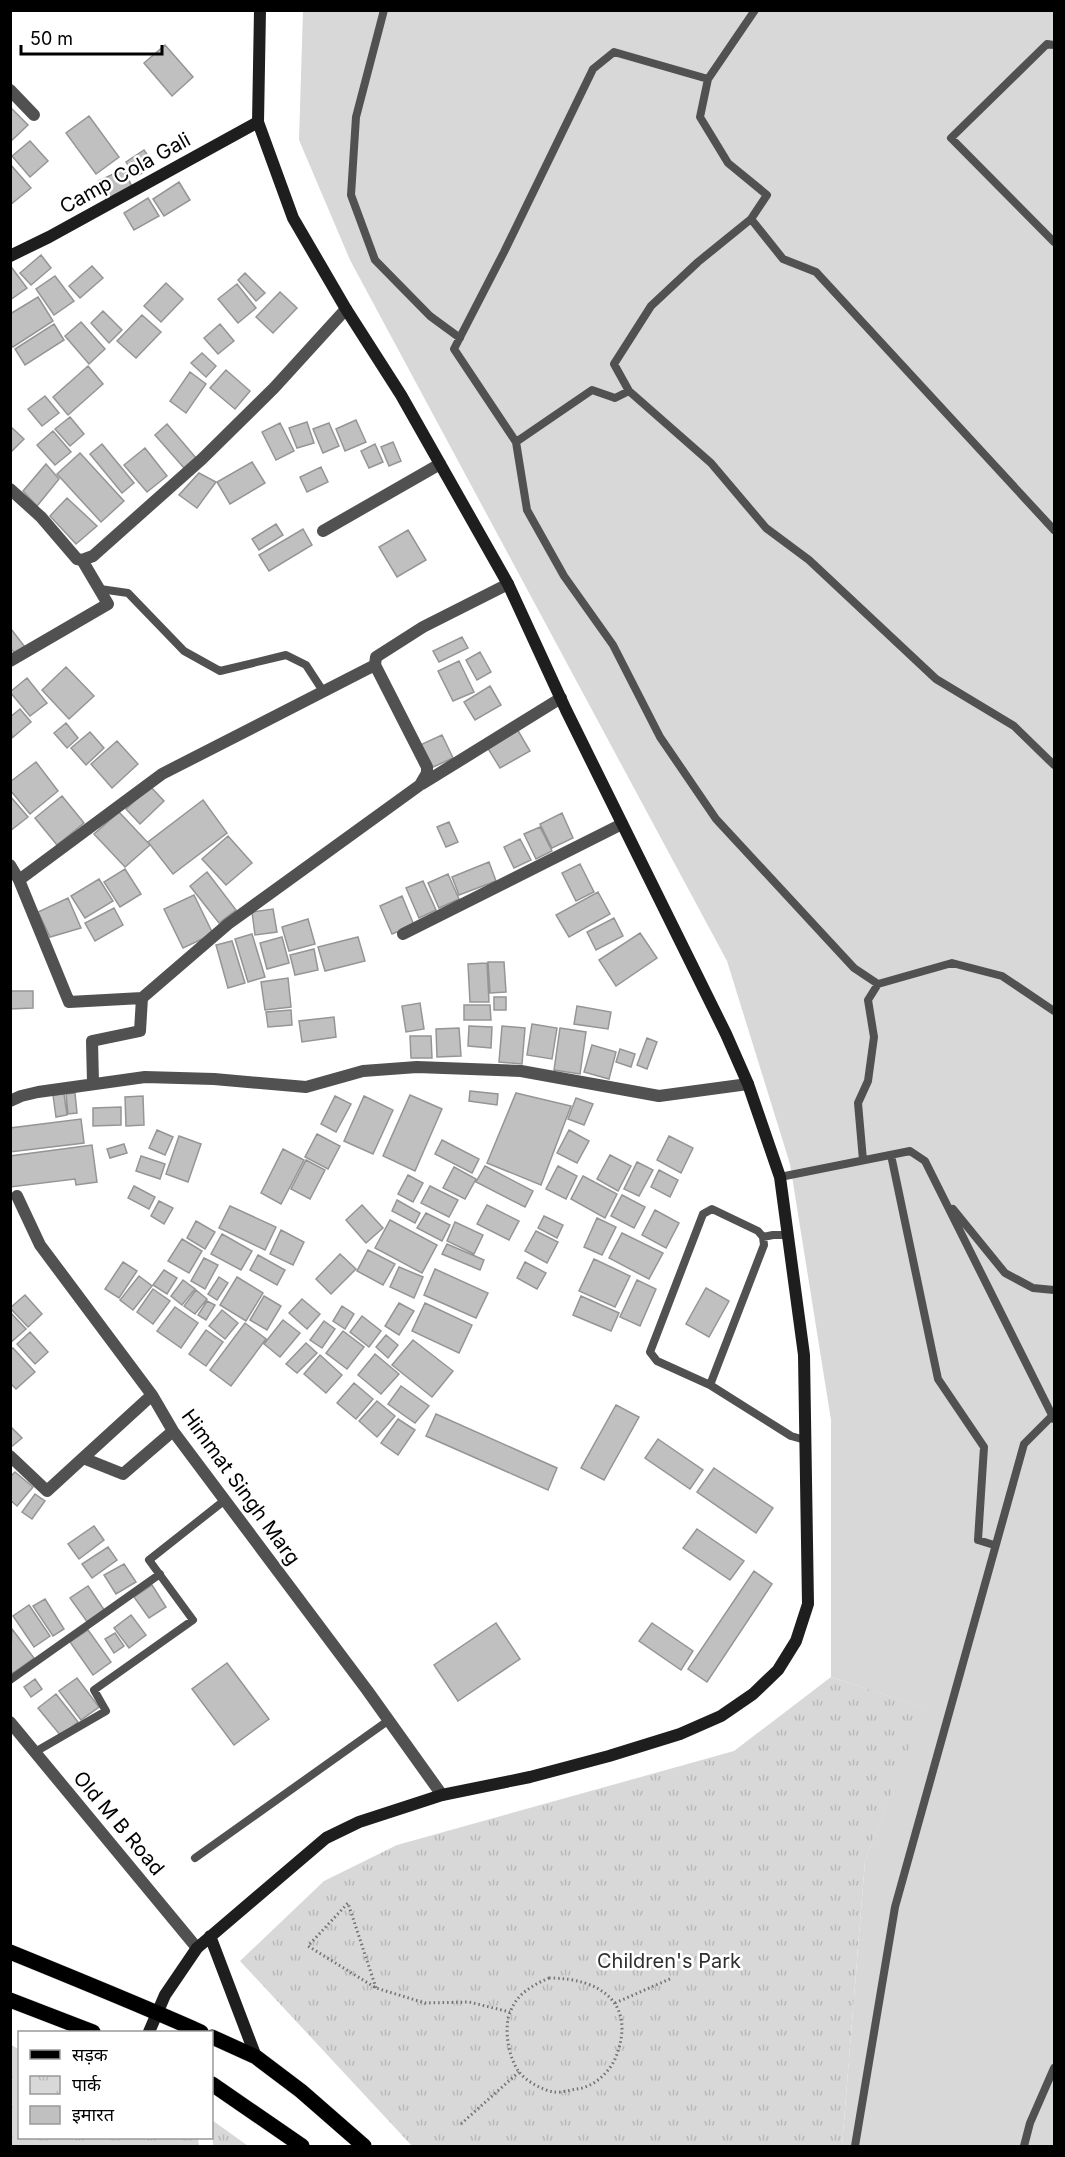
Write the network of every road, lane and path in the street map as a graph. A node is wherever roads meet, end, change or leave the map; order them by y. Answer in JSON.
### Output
{"nodes":[{"id":1,"x":260,"y":10,"type":"edge"},
{"id":2,"x":384,"y":10,"type":"edge"},
{"id":3,"x":755,"y":10,"type":"edge"},
{"id":4,"x":1054,"y":45,"type":"edge"},
{"id":5,"x":708,"y":79,"type":"junction"},
{"id":6,"x":10,"y":90,"type":"edge"},
{"id":7,"x":34,"y":115,"type":"dead end"},
{"id":8,"x":258,"y":122,"type":"junction"},
{"id":9,"x":752,"y":219,"type":"junction"},
{"id":10,"x":1054,"y":242,"type":"edge"},
{"id":11,"x":10,"y":256,"type":"edge"},
{"id":12,"x":346,"y":309,"type":"junction"},
{"id":13,"x":460,"y":338,"type":"junction"},
{"id":14,"x":629,"y":391,"type":"junction"},
{"id":15,"x":516,"y":442,"type":"junction"},
{"id":16,"x":440,"y":464,"type":"junction"},
{"id":17,"x":10,"y":489,"type":"edge"},
{"id":18,"x":1054,"y":530,"type":"edge"},
{"id":19,"x":323,"y":531,"type":"dead end"},
{"id":20,"x":82,"y":560,"type":"junction"},
{"id":21,"x":508,"y":584,"type":"junction"},
{"id":22,"x":100,"y":589,"type":"junction"},
{"id":23,"x":10,"y":661,"type":"edge"},
{"id":24,"x":375,"y":665,"type":"junction"},
{"id":25,"x":323,"y":691,"type":"junction"},
{"id":26,"x":561,"y":698,"type":"junction"},
{"id":27,"x":1054,"y":765,"type":"edge"},
{"id":28,"x":420,"y":785,"type":"junction"},
{"id":29,"x":622,"y":824,"type":"junction"},
{"id":30,"x":10,"y":865,"type":"edge"},
{"id":31,"x":19,"y":880,"type":"junction"},
{"id":32,"x":403,"y":934,"type":"dead end"},
{"id":33,"x":879,"y":984,"type":"junction"},
{"id":34,"x":142,"y":998,"type":"junction"},
{"id":35,"x":1054,"y":1011,"type":"edge"},
{"id":36,"x":93,"y":1083,"type":"junction"},
{"id":37,"x":748,"y":1084,"type":"junction"},
{"id":38,"x":10,"y":1101,"type":"edge"},
{"id":39,"x":891,"y":1155,"type":"junction"},
{"id":40,"x":863,"y":1160,"type":"junction"},
{"id":41,"x":780,"y":1177,"type":"junction"},
{"id":42,"x":17,"y":1196,"type":"dead end"},
{"id":43,"x":944,"y":1199,"type":"junction"},
{"id":44,"x":787,"y":1235,"type":"junction"},
{"id":45,"x":763,"y":1237,"type":"junction"},
{"id":46,"x":1054,"y":1290,"type":"edge"},
{"id":47,"x":710,"y":1385,"type":"junction"},
{"id":48,"x":152,"y":1395,"type":"junction"},
{"id":49,"x":1053,"y":1418,"type":"edge"},
{"id":50,"x":173,"y":1431,"type":"junction"},
{"id":51,"x":805,"y":1440,"type":"junction"},
{"id":52,"x":10,"y":1456,"type":"edge"},
{"id":53,"x":83,"y":1458,"type":"junction"},
{"id":54,"x":225,"y":1500,"type":"junction"},
{"id":55,"x":994,"y":1545,"type":"junction"},
{"id":56,"x":160,"y":1574,"type":"junction"},
{"id":57,"x":10,"y":1680,"type":"edge"},
{"id":58,"x":389,"y":1720,"type":"junction"},
{"id":59,"x":10,"y":1722,"type":"edge"},
{"id":60,"x":35,"y":1752,"type":"junction"},
{"id":61,"x":442,"y":1796,"type":"junction"},
{"id":62,"x":195,"y":1858,"type":"dead end"},
{"id":63,"x":210,"y":1936,"type":"junction"},
{"id":64,"x":197,"y":1948,"type":"junction"},
{"id":65,"x":10,"y":1952,"type":"edge"},
{"id":66,"x":672,"y":1978,"type":"dead end"},
{"id":67,"x":376,"y":1988,"type":"junction"},
{"id":68,"x":10,"y":2000,"type":"edge"},
{"id":69,"x":615,"y":2003,"type":"junction"},
{"id":70,"x":510,"y":2012,"type":"junction"},
{"id":71,"x":156,"y":2014,"type":"junction"},
{"id":72,"x":90,"y":2031,"type":"edge"},
{"id":73,"x":148,"y":2031,"type":"edge"},
{"id":74,"x":198,"y":2031,"type":"edge"},
{"id":75,"x":213,"y":2037,"type":"edge"},
{"id":76,"x":256,"y":2057,"type":"junction"},
{"id":77,"x":1054,"y":2068,"type":"edge"},
{"id":78,"x":519,"y":2072,"type":"junction"},
{"id":79,"x":213,"y":2085,"type":"edge"},
{"id":80,"x":461,"y":2124,"type":"dead end"},
{"id":81,"x":302,"y":2146,"type":"edge"},
{"id":82,"x":363,"y":2146,"type":"edge"},
{"id":83,"x":855,"y":2146,"type":"edge"},
{"id":84,"x":1024,"y":2146,"type":"edge"}],
"edges":[{"from":1,"to":8,"type":"street"},
{"from":2,"to":13,"type":"lane"},
{"from":3,"to":5,"type":"lane"},
{"from":4,"to":10,"type":"lane"},
{"from":5,"to":9,"type":"lane"},
{"from":5,"to":13,"type":"lane"},
{"from":6,"to":7,"type":"street"},
{"from":8,"to":11,"type":"street","name":"Camp Cola Gali"},
{"from":8,"to":12,"type":"street"},
{"from":9,"to":14,"type":"lane"},
{"from":9,"to":18,"type":"lane"},
{"from":12,"to":16,"type":"street"},
{"from":12,"to":20,"type":"street"},
{"from":13,"to":15,"type":"lane"},
{"from":14,"to":15,"type":"lane"},
{"from":14,"to":27,"type":"lane"},
{"from":15,"to":33,"type":"lane"},
{"from":16,"to":19,"type":"street"},
{"from":16,"to":21,"type":"street"},
{"from":17,"to":20,"type":"street"},
{"from":20,"to":22,"type":"street"},
{"from":21,"to":24,"type":"street"},
{"from":21,"to":26,"type":"street"},
{"from":22,"to":23,"type":"street"},
{"from":22,"to":25,"type":"lane"},
{"from":24,"to":25,"type":"street"},
{"from":24,"to":28,"type":"street"},
{"from":25,"to":31,"type":"street"},
{"from":26,"to":28,"type":"street"},
{"from":26,"to":29,"type":"street"},
{"from":28,"to":34,"type":"street"},
{"from":29,"to":32,"type":"street"},
{"from":29,"to":37,"type":"street"},
{"from":30,"to":31,"type":"street"},
{"from":31,"to":34,"type":"street"},
{"from":33,"to":35,"type":"lane"},
{"from":33,"to":40,"type":"lane"},
{"from":34,"to":36,"type":"street"},
{"from":36,"to":37,"type":"street"},
{"from":36,"to":38,"type":"street"},
{"from":37,"to":41,"type":"street"},
{"from":39,"to":40,"type":"lane"},
{"from":39,"to":43,"type":"lane"},
{"from":39,"to":55,"type":"lane"},
{"from":40,"to":41,"type":"lane"},
{"from":41,"to":44,"type":"street"},
{"from":42,"to":48,"type":"street","name":"Himmat Singh Marg"},
{"from":43,"to":46,"type":"lane"},
{"from":43,"to":49,"type":"lane"},
{"from":44,"to":45,"type":"lane"},
{"from":44,"to":51,"type":"street"},
{"from":45,"to":47,"type":"lane"},
{"from":45,"to":47,"type":"lane"},
{"from":47,"to":51,"type":"lane"},
{"from":48,"to":50,"type":"street","name":"Himmat Singh Marg"},
{"from":48,"to":53,"type":"street"},
{"from":49,"to":55,"type":"lane"},
{"from":50,"to":53,"type":"street"},
{"from":50,"to":54,"type":"street","name":"Himmat Singh Marg"},
{"from":51,"to":61,"type":"street"},
{"from":52,"to":53,"type":"street"},
{"from":54,"to":56,"type":"lane"},
{"from":54,"to":58,"type":"street","name":"Himmat Singh Marg"},
{"from":55,"to":83,"type":"lane"},
{"from":56,"to":57,"type":"lane"},
{"from":56,"to":60,"type":"lane"},
{"from":58,"to":61,"type":"street","name":"Himmat Singh Marg"},
{"from":58,"to":62,"type":"lane"},
{"from":59,"to":60,"type":"street","name":"Old M B Road"},
{"from":60,"to":64,"type":"street","name":"Old M B Road"},
{"from":61,"to":63,"type":"street"},
{"from":63,"to":64,"type":"street"},
{"from":63,"to":76,"type":"street"},
{"from":64,"to":71,"type":"street"},
{"from":65,"to":71,"type":"main road"},
{"from":66,"to":69,"type":"path"},
{"from":67,"to":67,"type":"path"},
{"from":67,"to":70,"type":"path"},
{"from":68,"to":72,"type":"main road"},
{"from":69,"to":70,"type":"path"},
{"from":69,"to":78,"type":"path"},
{"from":70,"to":78,"type":"path"},
{"from":71,"to":73,"type":"street"},
{"from":71,"to":74,"type":"main road"},
{"from":75,"to":76,"type":"main road"},
{"from":76,"to":82,"type":"main road"},
{"from":77,"to":84,"type":"lane"},
{"from":78,"to":80,"type":"path"},
{"from":79,"to":81,"type":"main road"}]}
